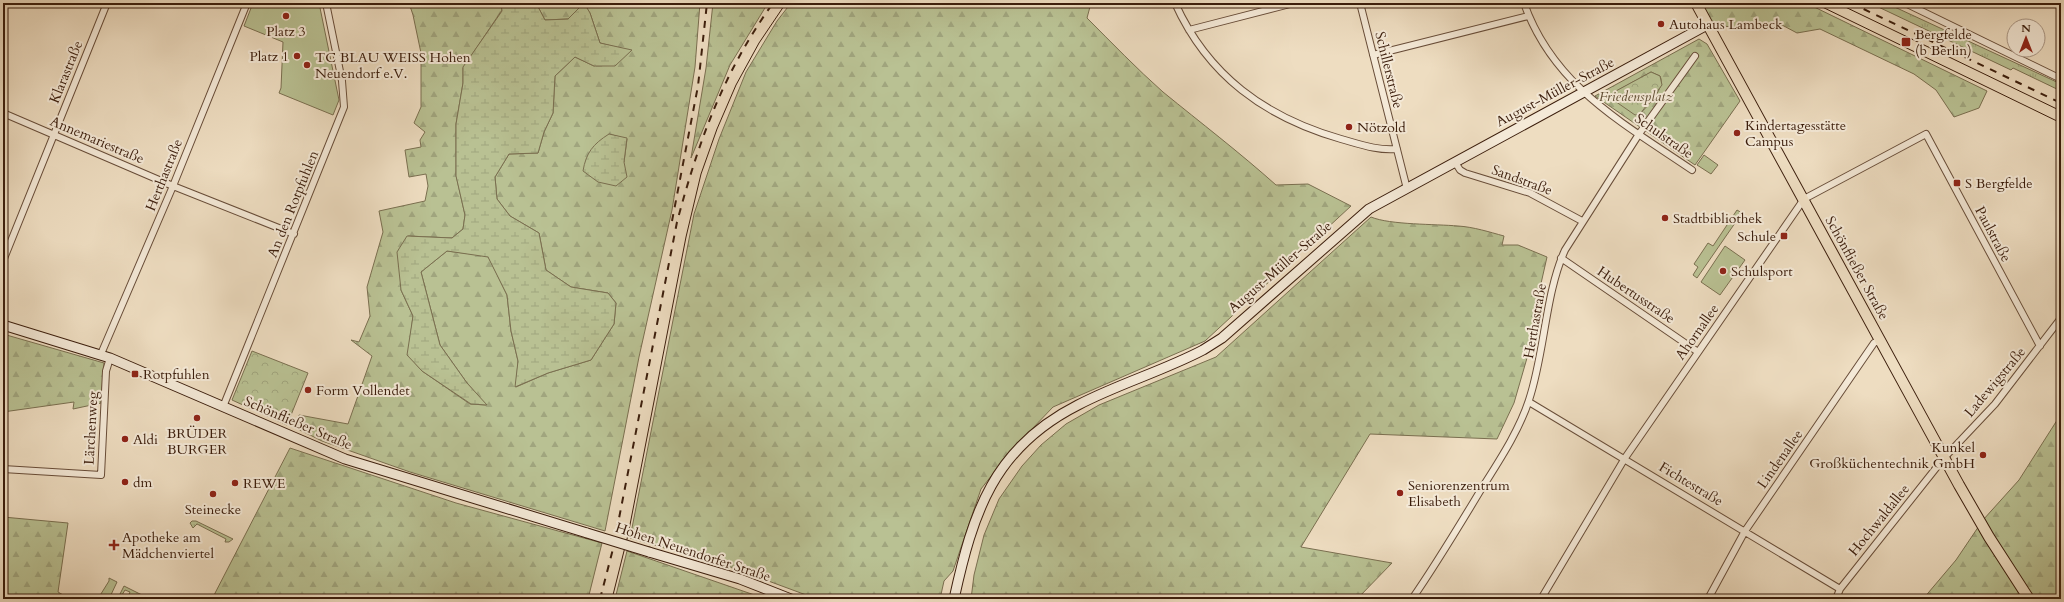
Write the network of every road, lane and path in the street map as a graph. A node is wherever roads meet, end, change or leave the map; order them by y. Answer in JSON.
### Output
{"nodes":[{"id":1,"x":107,"y":3,"type":"edge"},
{"id":2,"x":247,"y":3,"type":"edge"},
{"id":3,"x":326,"y":3,"type":"edge"},
{"id":4,"x":1175,"y":3,"type":"edge"},
{"id":5,"x":1294,"y":3,"type":"edge"},
{"id":6,"x":1360,"y":3,"type":"edge"},
{"id":7,"x":1524,"y":3,"type":"edge"},
{"id":8,"x":1696,"y":3,"type":"edge"},
{"id":9,"x":1905,"y":3,"type":"edge"},
{"id":10,"x":1528,"y":16,"type":"junction"},
{"id":11,"x":1707,"y":25,"type":"junction"},
{"id":12,"x":1189,"y":30,"type":"junction"},
{"id":13,"x":1373,"y":55,"type":"junction"},
{"id":14,"x":1695,"y":56,"type":"dead end"},
{"id":15,"x":2061,"y":79,"type":"edge"},
{"id":16,"x":1583,"y":93,"type":"junction"},
{"id":17,"x":3,"y":113,"type":"edge"},
{"id":18,"x":54,"y":134,"type":"junction"},
{"id":19,"x":1639,"y":134,"type":"junction"},
{"id":20,"x":1926,"y":134,"type":"joint"},
{"id":21,"x":1397,"y":149,"type":"junction"},
{"id":22,"x":1455,"y":162,"type":"junction"},
{"id":23,"x":1692,"y":170,"type":"dead end"},
{"id":24,"x":173,"y":186,"type":"junction"},
{"id":25,"x":1407,"y":188,"type":"junction"},
{"id":26,"x":1804,"y":199,"type":"junction"},
{"id":27,"x":1582,"y":221,"type":"junction"},
{"id":28,"x":294,"y":234,"type":"junction"},
{"id":29,"x":1561,"y":258,"type":"junction"},
{"id":30,"x":3,"y":261,"type":"edge"},
{"id":31,"x":2061,"y":318,"type":"edge"},
{"id":32,"x":3,"y":325,"type":"edge"},
{"id":33,"x":1880,"y":340,"type":"junction"},
{"id":34,"x":2040,"y":346,"type":"junction"},
{"id":35,"x":1698,"y":352,"type":"junction"},
{"id":36,"x":106,"y":356,"type":"junction"},
{"id":37,"x":1529,"y":402,"type":"junction"},
{"id":38,"x":223,"y":407,"type":"junction"},
{"id":39,"x":1625,"y":458,"type":"junction"},
{"id":40,"x":1944,"y":458,"type":"junction"},
{"id":41,"x":3,"y":469,"type":"edge"},
{"id":42,"x":1745,"y":531,"type":"junction"},
{"id":43,"x":587,"y":533,"type":"joint"},
{"id":44,"x":1840,"y":589,"type":"junction"},
{"id":45,"x":791,"y":599,"type":"edge"},
{"id":46,"x":954,"y":599,"type":"edge"},
{"id":47,"x":1412,"y":599,"type":"edge"},
{"id":48,"x":1541,"y":599,"type":"edge"},
{"id":49,"x":1708,"y":599,"type":"edge"},
{"id":50,"x":1836,"y":599,"type":"edge"},
{"id":51,"x":2029,"y":599,"type":"edge"}],
"edges":[{"from":1,"to":18,"type":"street","name":"Klarastraße"},
{"from":2,"to":24,"type":"street","name":"Herthastraße"},
{"from":3,"to":28,"type":"street","name":"An den Rotpfuhlen"},
{"from":4,"to":12,"type":"street"},
{"from":5,"to":12,"type":"street"},
{"from":6,"to":13,"type":"street","name":"Schillerstraße"},
{"from":7,"to":10,"type":"street","name":"Schulstraße"},
{"from":8,"to":11,"type":"main road","name":"Schönfließer Straße"},
{"from":9,"to":15,"type":"street"},
{"from":10,"to":13,"type":"street"},
{"from":10,"to":16,"type":"street","name":"Schulstraße"},
{"from":11,"to":16,"type":"main road","name":"August-Müller-Straße"},
{"from":11,"to":26,"type":"main road","name":"Schönfließer Straße"},
{"from":12,"to":21,"type":"street"},
{"from":13,"to":21,"type":"street","name":"Schillerstraße"},
{"from":14,"to":19,"type":"street","name":"Herthastraße"},
{"from":16,"to":19,"type":"street","name":"Schulstraße"},
{"from":16,"to":22,"type":"main road","name":"August-Müller-Straße"},
{"from":17,"to":18,"type":"street","name":"Annemariestraße"},
{"from":18,"to":24,"type":"street","name":"Annemariestraße"},
{"from":18,"to":30,"type":"street","name":"Klarastraße"},
{"from":19,"to":23,"type":"street","name":"Schulstraße"},
{"from":19,"to":27,"type":"street","name":"Herthastraße"},
{"from":20,"to":26,"type":"street","name":"Ahornallee"},
{"from":20,"to":34,"type":"street","name":"Paulstraße"},
{"from":21,"to":25,"type":"street","name":"Schillerstraße"},
{"from":22,"to":25,"type":"main road","name":"August-Müller-Straße"},
{"from":22,"to":27,"type":"street","name":"Sandstraße"},
{"from":24,"to":28,"type":"street","name":"Annemariestraße"},
{"from":24,"to":36,"type":"street","name":"Herthastraße"},
{"from":25,"to":46,"type":"main road","name":"August-Müller-Straße"},
{"from":26,"to":33,"type":"main road","name":"Schönfließer Straße"},
{"from":26,"to":35,"type":"street","name":"Ahornallee"},
{"from":27,"to":29,"type":"street","name":"Herthastraße"},
{"from":28,"to":38,"type":"street","name":"An den Rotpfuhlen"},
{"from":29,"to":35,"type":"street","name":"Hubertusstraße"},
{"from":29,"to":37,"type":"street","name":"Herthastraße"},
{"from":31,"to":34,"type":"street","name":"Ladewigstraße"},
{"from":32,"to":36,"type":"main road","name":"Schönfließer Straße"},
{"from":33,"to":40,"type":"main road","name":"Schönfließer Straße"},
{"from":33,"to":42,"type":"street","name":"Lindenallee"},
{"from":34,"to":40,"type":"street","name":"Ladewigstraße"},
{"from":35,"to":39,"type":"street","name":"Ahornallee"},
{"from":36,"to":38,"type":"main road","name":"Schönfließer Straße"},
{"from":36,"to":41,"type":"street","name":"Lärchenweg"},
{"from":37,"to":39,"type":"street","name":"Fichtestraße"},
{"from":37,"to":47,"type":"street","name":"Herthastraße"},
{"from":38,"to":43,"type":"main road","name":"Schönfließer Straße"},
{"from":39,"to":42,"type":"street","name":"Fichtestraße"},
{"from":39,"to":48,"type":"street","name":"Ahornallee"},
{"from":40,"to":44,"type":"street","name":"Hochwaldallee"},
{"from":40,"to":51,"type":"main road","name":"Schönfließer Straße"},
{"from":42,"to":44,"type":"street","name":"Fichtestraße"},
{"from":42,"to":49,"type":"street","name":"Lindenallee"},
{"from":43,"to":45,"type":"main road","name":"Hohen Neuendorfer Straße","bridge":true},
{"from":44,"to":50,"type":"street","name":"Hochwaldallee"}]}
